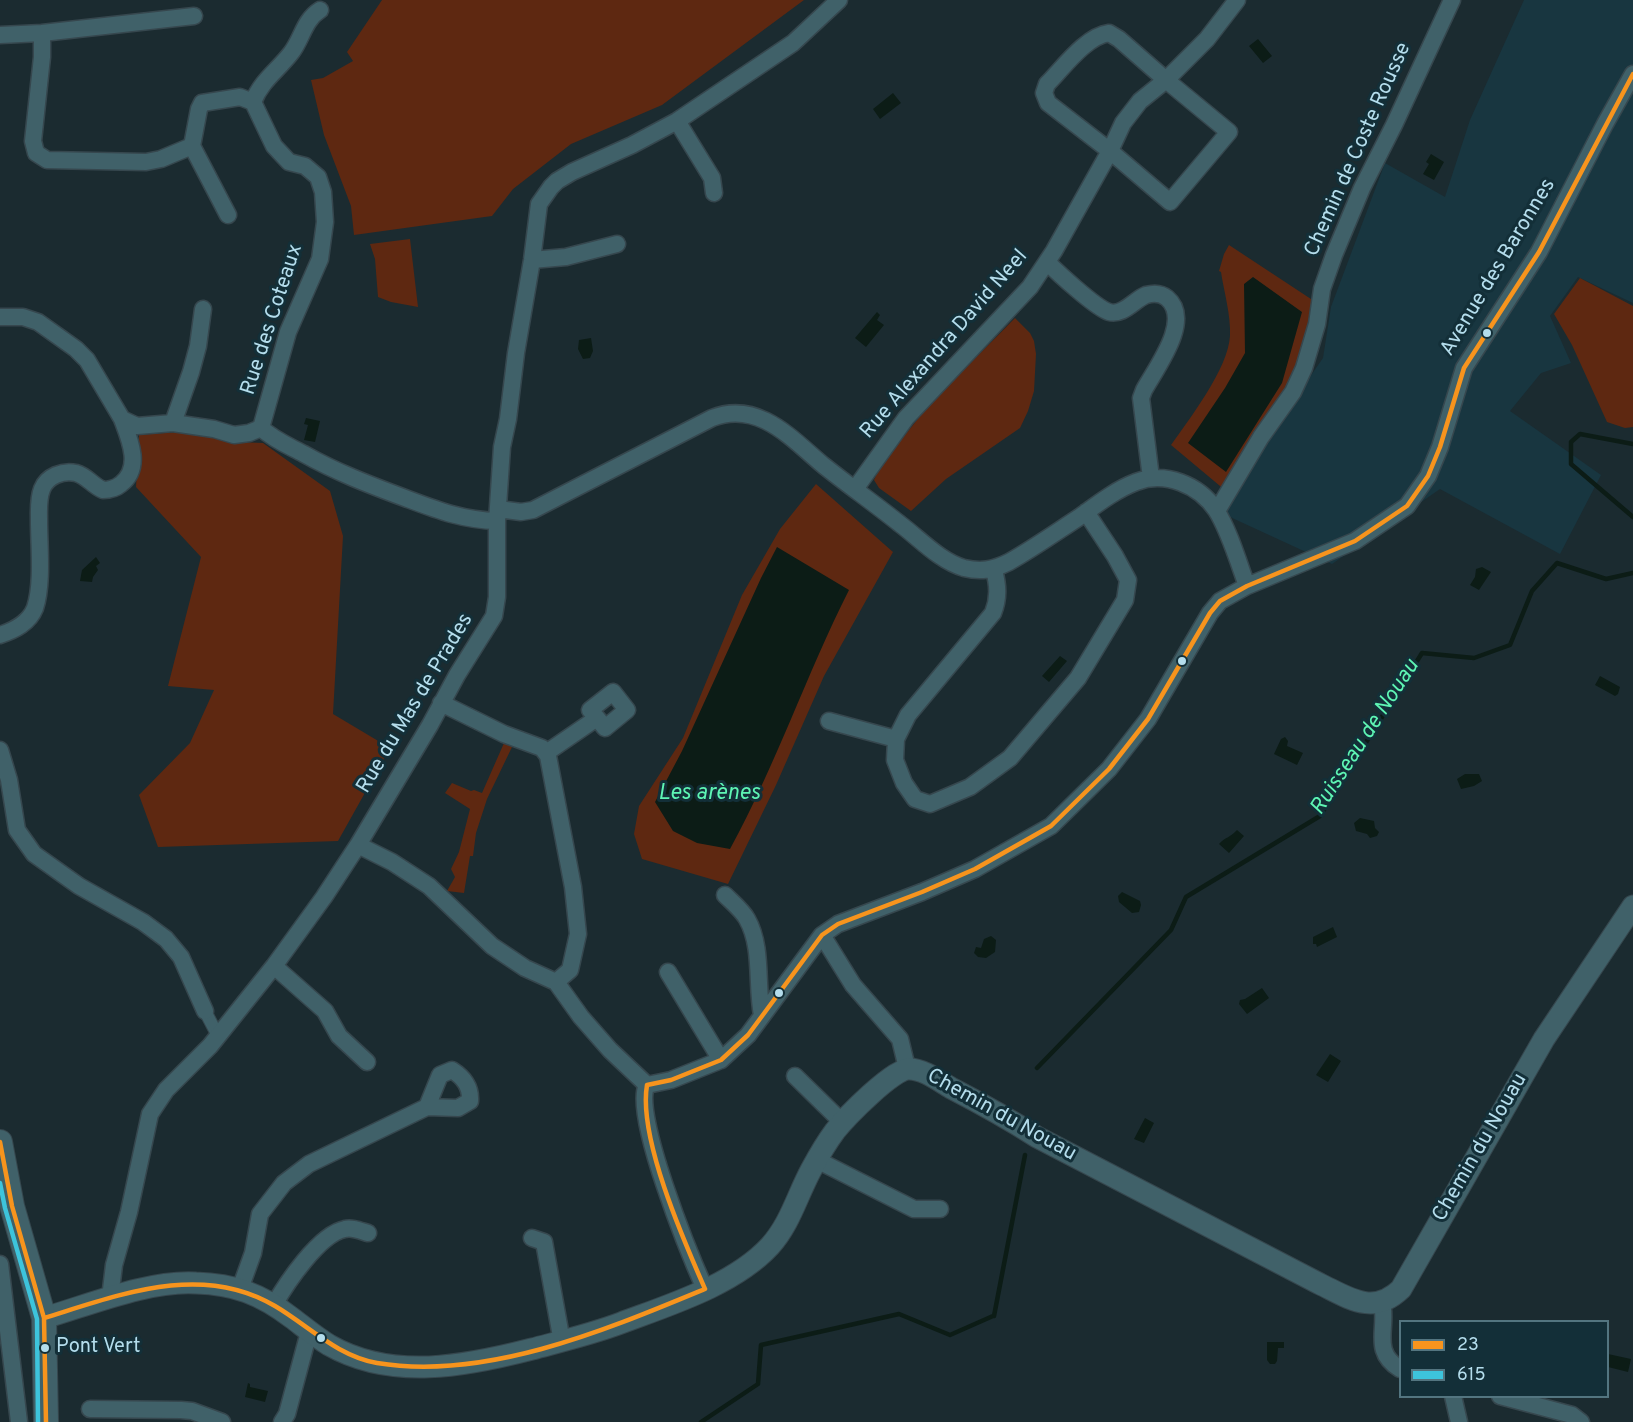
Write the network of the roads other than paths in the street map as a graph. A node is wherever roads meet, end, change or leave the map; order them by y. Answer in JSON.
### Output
{"nodes":[{"id":1,"x":839,"y":0,"type":"edge"},
{"id":2,"x":1237,"y":0,"type":"edge"},
{"id":3,"x":1452,"y":0,"type":"edge"},
{"id":4,"x":320,"y":10,"type":"dead end"},
{"id":5,"x":194,"y":16,"type":"dead end"},
{"id":6,"x":42,"y":33,"type":"junction"},
{"id":7,"x":0,"y":34,"type":"edge"},
{"id":8,"x":1633,"y":74,"type":"edge"},
{"id":9,"x":1166,"y":80,"type":"junction"},
{"id":10,"x":253,"y":102,"type":"junction"},
{"id":11,"x":677,"y":121,"type":"junction"},
{"id":12,"x":192,"y":146,"type":"junction"},
{"id":13,"x":1110,"y":151,"type":"junction"},
{"id":14,"x":714,"y":193,"type":"dead end"},
{"id":15,"x":228,"y":215,"type":"dead end"},
{"id":16,"x":617,"y":244,"type":"dead end"},
{"id":17,"x":532,"y":260,"type":"junction"},
{"id":18,"x":1047,"y":262,"type":"junction"},
{"id":19,"x":203,"y":309,"type":"dead end"},
{"id":20,"x":0,"y":317,"type":"edge"},
{"id":21,"x":122,"y":419,"type":"junction"},
{"id":22,"x":173,"y":423,"type":"junction"},
{"id":23,"x":261,"y":428,"type":"junction"},
{"id":24,"x":1151,"y":478,"type":"junction"},
{"id":25,"x":855,"y":489,"type":"junction"},
{"id":26,"x":1217,"y":511,"type":"junction"},
{"id":27,"x":1086,"y":512,"type":"junction"},
{"id":28,"x":498,"y":515,"type":"junction"},
{"id":29,"x":993,"y":570,"type":"junction"},
{"id":30,"x":1247,"y":586,"type":"junction"},
{"id":31,"x":0,"y":635,"type":"edge"},
{"id":32,"x":441,"y":704,"type":"junction"},
{"id":33,"x":597,"y":718,"type":"dead end"},
{"id":34,"x":829,"y":721,"type":"dead end"},
{"id":35,"x":896,"y":739,"type":"junction"},
{"id":36,"x":0,"y":750,"type":"edge"},
{"id":37,"x":546,"y":753,"type":"junction"},
{"id":38,"x":358,"y":845,"type":"junction"},
{"id":39,"x":725,"y":895,"type":"dead end"},
{"id":40,"x":1633,"y":906,"type":"edge"},
{"id":41,"x":822,"y":935,"type":"junction"},
{"id":42,"x":274,"y":966,"type":"junction"},
{"id":43,"x":668,"y":972,"type":"dead end"},
{"id":44,"x":556,"y":982,"type":"junction"},
{"id":45,"x":205,"y":1011,"type":"joint"},
{"id":46,"x":762,"y":1015,"type":"junction"},
{"id":47,"x":218,"y":1036,"type":"junction"},
{"id":48,"x":721,"y":1060,"type":"junction"},
{"id":49,"x":367,"y":1062,"type":"dead end"},
{"id":50,"x":907,"y":1068,"type":"junction"},
{"id":51,"x":795,"y":1076,"type":"dead end"},
{"id":52,"x":647,"y":1085,"type":"junction"},
{"id":53,"x":427,"y":1107,"type":"dead end"},
{"id":54,"x":842,"y":1122,"type":"junction"},
{"id":55,"x":0,"y":1142,"type":"edge"},
{"id":56,"x":817,"y":1160,"type":"junction"},
{"id":57,"x":940,"y":1209,"type":"dead end"},
{"id":58,"x":368,"y":1233,"type":"dead end"},
{"id":59,"x":532,"y":1238,"type":"dead end"},
{"id":60,"x":0,"y":1264,"type":"edge"},
{"id":61,"x":240,"y":1289,"type":"junction"},
{"id":62,"x":705,"y":1289,"type":"junction"},
{"id":63,"x":110,"y":1299,"type":"junction"},
{"id":64,"x":1383,"y":1302,"type":"junction"},
{"id":65,"x":274,"y":1305,"type":"junction"},
{"id":66,"x":44,"y":1318,"type":"junction"},
{"id":67,"x":309,"y":1332,"type":"junction"},
{"id":68,"x":562,"y":1342,"type":"junction"},
{"id":69,"x":1399,"y":1367,"type":"edge"},
{"id":70,"x":1453,"y":1398,"type":"edge"},
{"id":71,"x":1508,"y":1398,"type":"edge"},
{"id":72,"x":90,"y":1409,"type":"dead end"},
{"id":73,"x":19,"y":1422,"type":"edge"},
{"id":74,"x":46,"y":1422,"type":"edge"},
{"id":75,"x":222,"y":1422,"type":"edge"},
{"id":76,"x":282,"y":1422,"type":"edge"},
{"id":77,"x":1459,"y":1422,"type":"edge"},
{"id":78,"x":1581,"y":1422,"type":"edge"}],
"edges":[{"from":1,"to":11,"type":"street","name":"Rue du Mas de Prades"},
{"from":2,"to":9,"type":"street","name":"Rue Alexandra David Neel"},
{"from":3,"to":26,"type":"street","name":"Chemin de Coste Rousse"},
{"from":4,"to":10,"type":"street"},
{"from":5,"to":6,"type":"street"},
{"from":6,"to":7,"type":"street"},
{"from":6,"to":12,"type":"street"},
{"from":8,"to":30,"type":"street","name":"Avenue des Baronnes"},
{"from":9,"to":13,"type":"street","name":"Rue Alexandra David Neel"},
{"from":9,"to":13,"type":"street"},
{"from":9,"to":13,"type":"street"},
{"from":10,"to":12,"type":"street"},
{"from":10,"to":23,"type":"street","name":"Rue des Coteaux"},
{"from":11,"to":14,"type":"street"},
{"from":11,"to":17,"type":"street","name":"Rue du Mas de Prades"},
{"from":12,"to":15,"type":"street"},
{"from":13,"to":18,"type":"street","name":"Rue Alexandra David Neel"},
{"from":16,"to":17,"type":"street"},
{"from":17,"to":28,"type":"street","name":"Rue du Mas de Prades"},
{"from":18,"to":24,"type":"street"},
{"from":18,"to":25,"type":"street","name":"Rue Alexandra David Neel"},
{"from":19,"to":22,"type":"street"},
{"from":20,"to":21,"type":"street"},
{"from":21,"to":22,"type":"street"},
{"from":21,"to":31,"type":"street"},
{"from":22,"to":23,"type":"street"},
{"from":23,"to":28,"type":"street"},
{"from":24,"to":26,"type":"street"},
{"from":24,"to":27,"type":"street"},
{"from":25,"to":28,"type":"street"},
{"from":25,"to":29,"type":"street"},
{"from":26,"to":30,"type":"street"},
{"from":27,"to":29,"type":"street"},
{"from":27,"to":35,"type":"street"},
{"from":28,"to":32,"type":"street","name":"Rue du Mas de Prades"},
{"from":29,"to":35,"type":"street"},
{"from":30,"to":41,"type":"street","name":"Avenue des Baronnes"},
{"from":32,"to":37,"type":"street"},
{"from":32,"to":38,"type":"street","name":"Rue du Mas de Prades"},
{"from":33,"to":37,"type":"street"},
{"from":34,"to":35,"type":"street"},
{"from":36,"to":45,"type":"street"},
{"from":37,"to":44,"type":"street"},
{"from":38,"to":42,"type":"street","name":"Rue du Mas de Prades"},
{"from":38,"to":44,"type":"street"},
{"from":39,"to":46,"type":"street"},
{"from":40,"to":64,"type":"street","name":"Chemin du Nouau"},
{"from":41,"to":46,"type":"street","name":"Avenue des Baronnes"},
{"from":41,"to":50,"type":"street"},
{"from":42,"to":47,"type":"street","name":"Rue du Mas de Prades"},
{"from":42,"to":49,"type":"street"},
{"from":43,"to":48,"type":"street"},
{"from":44,"to":52,"type":"street"},
{"from":45,"to":47,"type":"street"},
{"from":46,"to":48,"type":"street","name":"Avenue des Baronnes"},
{"from":47,"to":63,"type":"street","name":"Rue du Mas de Prades"},
{"from":48,"to":52,"type":"street","name":"Avenue des Baronnes"},
{"from":50,"to":54,"type":"street","name":"Chemin du Nouau"},
{"from":50,"to":64,"type":"street","name":"Chemin du Nouau"},
{"from":51,"to":54,"type":"street"},
{"from":52,"to":62,"type":"street"},
{"from":53,"to":61,"type":"street"},
{"from":54,"to":56,"type":"street","name":"Chemin du Nouau"},
{"from":55,"to":66,"type":"main road"},
{"from":56,"to":57,"type":"street"},
{"from":56,"to":62,"type":"street","name":"Chemin du Nouau"},
{"from":58,"to":65,"type":"street"},
{"from":59,"to":68,"type":"street"},
{"from":60,"to":73,"type":"street"},
{"from":61,"to":63,"type":"street","name":"Chemin du Nouau"},
{"from":61,"to":65,"type":"street","name":"Chemin du Nouau"},
{"from":62,"to":68,"type":"street","name":"Chemin du Nouau"},
{"from":63,"to":66,"type":"street","name":"Chemin du Nouau"},
{"from":64,"to":69,"type":"street"},
{"from":65,"to":67,"type":"street","name":"Chemin du Nouau"},
{"from":66,"to":74,"type":"main road"},
{"from":67,"to":68,"type":"street","name":"Chemin du Nouau"},
{"from":67,"to":76,"type":"street"},
{"from":70,"to":77,"type":"street"},
{"from":71,"to":78,"type":"street"},
{"from":72,"to":75,"type":"street"}]}
